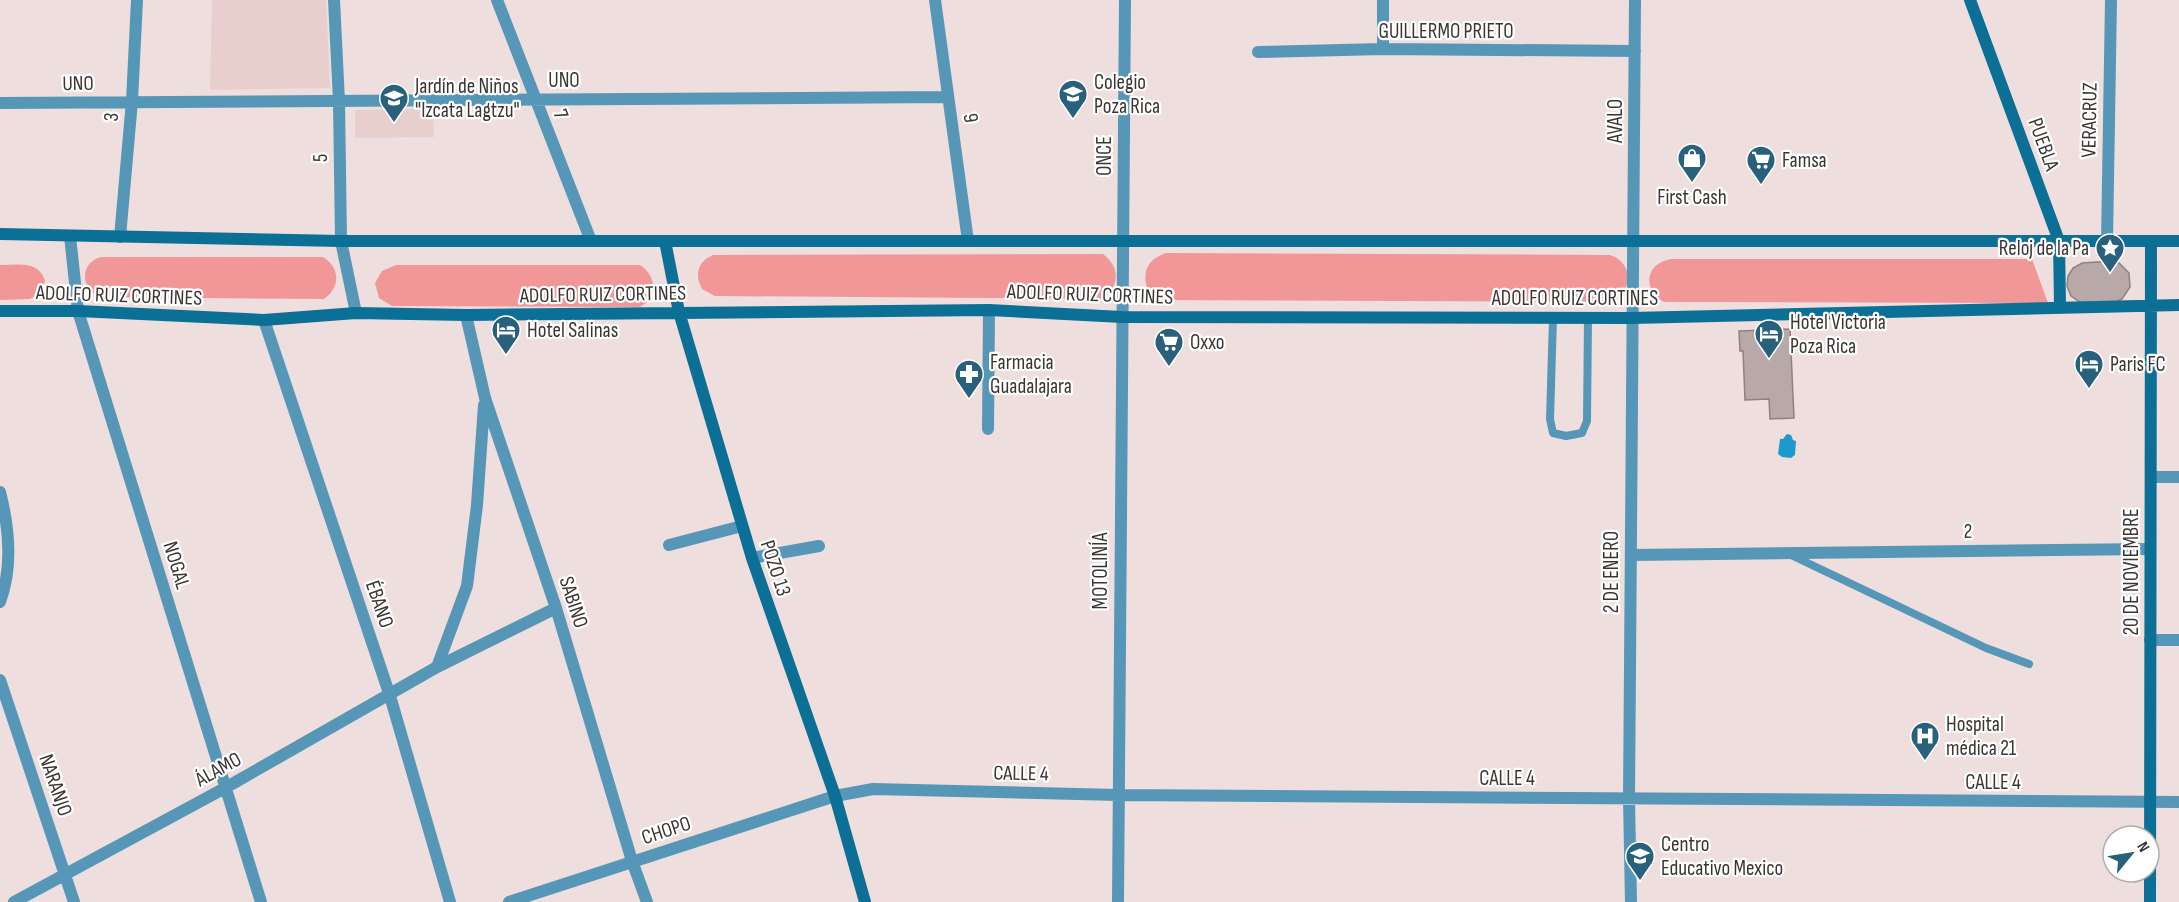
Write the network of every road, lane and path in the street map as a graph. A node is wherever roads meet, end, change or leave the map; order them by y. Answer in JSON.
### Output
{"nodes":[{"id":1,"x":137,"y":0,"type":"edge"},
{"id":2,"x":334,"y":0,"type":"edge"},
{"id":3,"x":497,"y":0,"type":"edge"},
{"id":4,"x":935,"y":0,"type":"edge"},
{"id":5,"x":1125,"y":0,"type":"edge"},
{"id":6,"x":1383,"y":0,"type":"edge"},
{"id":7,"x":1635,"y":0,"type":"edge"},
{"id":8,"x":1970,"y":0,"type":"edge"},
{"id":9,"x":2111,"y":0,"type":"edge"},
{"id":10,"x":1383,"y":49,"type":"junction"},
{"id":11,"x":1635,"y":51,"type":"junction"},
{"id":12,"x":1258,"y":52,"type":"dead end"},
{"id":13,"x":948,"y":97,"type":"junction"},
{"id":14,"x":534,"y":100,"type":"junction"},
{"id":15,"x":132,"y":101,"type":"junction"},
{"id":16,"x":339,"y":101,"type":"junction"},
{"id":17,"x":0,"y":103,"type":"edge"},
{"id":18,"x":0,"y":234,"type":"edge"},
{"id":19,"x":70,"y":236,"type":"junction"},
{"id":20,"x":120,"y":237,"type":"junction"},
{"id":21,"x":969,"y":240,"type":"junction"},
{"id":22,"x":341,"y":241,"type":"junction"},
{"id":23,"x":591,"y":241,"type":"junction"},
{"id":24,"x":665,"y":241,"type":"junction"},
{"id":25,"x":1122,"y":241,"type":"junction"},
{"id":26,"x":2059,"y":241,"type":"junction"},
{"id":27,"x":2107,"y":241,"type":"junction"},
{"id":28,"x":2179,"y":241,"type":"edge"},
{"id":29,"x":1634,"y":242,"type":"junction"},
{"id":30,"x":2151,"y":242,"type":"junction"},
{"id":31,"x":2151,"y":304,"type":"junction"},
{"id":32,"x":2179,"y":305,"type":"edge"},
{"id":33,"x":2060,"y":306,"type":"junction"},
{"id":34,"x":989,"y":310,"type":"junction"},
{"id":35,"x":0,"y":311,"type":"edge"},
{"id":36,"x":78,"y":311,"type":"junction"},
{"id":37,"x":679,"y":312,"type":"junction"},
{"id":38,"x":356,"y":313,"type":"junction"},
{"id":39,"x":466,"y":315,"type":"junction"},
{"id":40,"x":1122,"y":317,"type":"junction"},
{"id":41,"x":1553,"y":318,"type":"junction"},
{"id":42,"x":1588,"y":318,"type":"junction"},
{"id":43,"x":1632,"y":318,"type":"junction"},
{"id":44,"x":264,"y":320,"type":"junction"},
{"id":45,"x":485,"y":398,"type":"junction"},
{"id":46,"x":988,"y":429,"type":"dead end"},
{"id":47,"x":2151,"y":477,"type":"junction"},
{"id":48,"x":2179,"y":477,"type":"edge"},
{"id":49,"x":0,"y":492,"type":"edge"},
{"id":50,"x":742,"y":526,"type":"junction"},
{"id":51,"x":669,"y":545,"type":"dead end"},
{"id":52,"x":819,"y":546,"type":"dead end"},
{"id":53,"x":2150,"y":549,"type":"junction"},
{"id":54,"x":1787,"y":553,"type":"junction"},
{"id":55,"x":1631,"y":555,"type":"junction"},
{"id":56,"x":752,"y":558,"type":"junction"},
{"id":57,"x":0,"y":602,"type":"edge"},
{"id":58,"x":556,"y":608,"type":"junction"},
{"id":59,"x":2150,"y":640,"type":"junction"},
{"id":60,"x":2179,"y":640,"type":"edge"},
{"id":61,"x":2029,"y":664,"type":"dead end"},
{"id":62,"x":437,"y":667,"type":"junction"},
{"id":63,"x":0,"y":680,"type":"edge"},
{"id":64,"x":390,"y":696,"type":"junction"},
{"id":65,"x":225,"y":788,"type":"junction"},
{"id":66,"x":1118,"y":795,"type":"junction"},
{"id":67,"x":835,"y":796,"type":"junction"},
{"id":68,"x":1629,"y":799,"type":"junction"},
{"id":69,"x":2150,"y":802,"type":"junction"},
{"id":70,"x":2179,"y":802,"type":"edge"},
{"id":71,"x":632,"y":861,"type":"junction"},
{"id":72,"x":65,"y":875,"type":"junction"},
{"id":73,"x":14,"y":902,"type":"edge"},
{"id":74,"x":74,"y":902,"type":"edge"},
{"id":75,"x":261,"y":902,"type":"edge"},
{"id":76,"x":450,"y":902,"type":"edge"},
{"id":77,"x":509,"y":902,"type":"edge"},
{"id":78,"x":646,"y":902,"type":"edge"},
{"id":79,"x":865,"y":902,"type":"edge"},
{"id":80,"x":1118,"y":902,"type":"edge"},
{"id":81,"x":1631,"y":902,"type":"edge"},
{"id":82,"x":2150,"y":902,"type":"edge"}],
"edges":[{"from":1,"to":15,"type":"street","name":"3"},
{"from":2,"to":16,"type":"street","name":"5"},
{"from":3,"to":14,"type":"street","name":"7"},
{"from":4,"to":13,"type":"street","name":"9"},
{"from":5,"to":25,"type":"street","name":"ONCE"},
{"from":6,"to":10,"type":"street"},
{"from":7,"to":11,"type":"street","name":"AVALO"},
{"from":8,"to":26,"type":"main road","name":"PUEBLA"},
{"from":9,"to":27,"type":"street","name":"VERACRUZ"},
{"from":10,"to":11,"type":"street","name":"GUILLERMO PRIETO"},
{"from":10,"to":12,"type":"street","name":"GUILLERMO PRIETO"},
{"from":11,"to":29,"type":"street","name":"AVALO"},
{"from":13,"to":14,"type":"street","name":"UNO"},
{"from":13,"to":21,"type":"street","name":"9"},
{"from":14,"to":16,"type":"street","name":"UNO"},
{"from":14,"to":23,"type":"street","name":"7"},
{"from":15,"to":16,"type":"street","name":"UNO"},
{"from":15,"to":17,"type":"street","name":"UNO"},
{"from":15,"to":20,"type":"street","name":"3"},
{"from":16,"to":22,"type":"street","name":"5"},
{"from":18,"to":19,"type":"main road"},
{"from":19,"to":20,"type":"main road"},
{"from":19,"to":36,"type":"street","name":"NOGAL"},
{"from":20,"to":22,"type":"main road"},
{"from":21,"to":24,"type":"main road"},
{"from":21,"to":25,"type":"main road"},
{"from":22,"to":23,"type":"main road"},
{"from":22,"to":38,"type":"street","name":"5"},
{"from":23,"to":24,"type":"main road"},
{"from":24,"to":37,"type":"main road","name":"POZO 13"},
{"from":25,"to":29,"type":"main road"},
{"from":25,"to":40,"type":"street","name":"MOTOLINÍA"},
{"from":26,"to":27,"type":"main road"},
{"from":26,"to":29,"type":"main road"},
{"from":26,"to":33,"type":"main road","name":"PUEBLA"},
{"from":27,"to":30,"type":"main road"},
{"from":28,"to":30,"type":"main road"},
{"from":29,"to":43,"type":"street","name":"2 DE ENERO"},
{"from":30,"to":31,"type":"main road","name":"20 DE NOVIEMBRE"},
{"from":31,"to":32,"type":"main road","name":"ADOLFO RUIZ CORTINES"},
{"from":31,"to":33,"type":"main road","name":"ADOLFO RUIZ CORTINES"},
{"from":31,"to":47,"type":"main road","name":"20 DE NOVIEMBRE"},
{"from":33,"to":43,"type":"main road","name":"ADOLFO RUIZ CORTINES"},
{"from":34,"to":37,"type":"main road","name":"ADOLFO RUIZ CORTINES"},
{"from":34,"to":40,"type":"main road","name":"ADOLFO RUIZ CORTINES"},
{"from":34,"to":46,"type":"street"},
{"from":35,"to":36,"type":"main road","name":"ADOLFO RUIZ CORTINES"},
{"from":36,"to":44,"type":"main road","name":"ADOLFO RUIZ CORTINES"},
{"from":36,"to":65,"type":"street","name":"NOGAL"},
{"from":37,"to":39,"type":"main road","name":"ADOLFO RUIZ CORTINES"},
{"from":37,"to":50,"type":"main road","name":"POZO 13"},
{"from":38,"to":39,"type":"main road","name":"ADOLFO RUIZ CORTINES"},
{"from":38,"to":44,"type":"main road","name":"ADOLFO RUIZ CORTINES"},
{"from":39,"to":45,"type":"street","name":"SABINO"},
{"from":40,"to":41,"type":"main road","name":"ADOLFO RUIZ CORTINES"},
{"from":40,"to":66,"type":"street","name":"MOTOLINÍA"},
{"from":41,"to":42,"type":"main road","name":"ADOLFO RUIZ CORTINES"},
{"from":41,"to":42,"type":"lane"},
{"from":42,"to":43,"type":"main road","name":"ADOLFO RUIZ CORTINES"},
{"from":43,"to":55,"type":"street","name":"2 DE ENERO"},
{"from":44,"to":64,"type":"street","name":"ÉBANO"},
{"from":45,"to":58,"type":"street","name":"SABINO"},
{"from":45,"to":62,"type":"street"},
{"from":47,"to":48,"type":"street"},
{"from":47,"to":53,"type":"main road","name":"20 DE NOVIEMBRE"},
{"from":49,"to":57,"type":"street"},
{"from":50,"to":51,"type":"street"},
{"from":50,"to":56,"type":"main road","name":"POZO 13"},
{"from":52,"to":56,"type":"street"},
{"from":53,"to":54,"type":"street","name":"2"},
{"from":53,"to":59,"type":"main road","name":"20 DE NOVIEMBRE"},
{"from":54,"to":55,"type":"street","name":"2"},
{"from":54,"to":61,"type":"lane","name":"2"},
{"from":55,"to":68,"type":"street","name":"2 DE ENERO"},
{"from":56,"to":67,"type":"main road","name":"POZO 13"},
{"from":58,"to":62,"type":"street","name":"ÁLAMO"},
{"from":58,"to":71,"type":"street","name":"SABINO"},
{"from":59,"to":60,"type":"street"},
{"from":59,"to":69,"type":"main road","name":"20 DE NOVIEMBRE"},
{"from":62,"to":64,"type":"street","name":"ÁLAMO"},
{"from":63,"to":72,"type":"street","name":"NARANJO"},
{"from":64,"to":65,"type":"street","name":"ÁLAMO"},
{"from":64,"to":76,"type":"street","name":"ÉBANO"},
{"from":65,"to":72,"type":"street","name":"ÁLAMO"},
{"from":65,"to":75,"type":"street","name":"NOGAL"},
{"from":66,"to":67,"type":"street","name":"CALLE 4"},
{"from":66,"to":68,"type":"street","name":"CALLE 4"},
{"from":66,"to":80,"type":"street","name":"MOTOLINÍA"},
{"from":67,"to":71,"type":"street","name":"CHOPO"},
{"from":67,"to":79,"type":"main road","name":"POZO 13"},
{"from":68,"to":69,"type":"street","name":"CALLE 4"},
{"from":68,"to":81,"type":"street","name":"2 DE ENERO"},
{"from":69,"to":70,"type":"street","name":"CALLE 4"},
{"from":69,"to":82,"type":"main road","name":"20 DE NOVIEMBRE"},
{"from":71,"to":77,"type":"street","name":"CHOPO"},
{"from":71,"to":78,"type":"street","name":"SABINO"},
{"from":72,"to":73,"type":"street","name":"ÁLAMO"},
{"from":72,"to":74,"type":"street","name":"NARANJO"}]}
